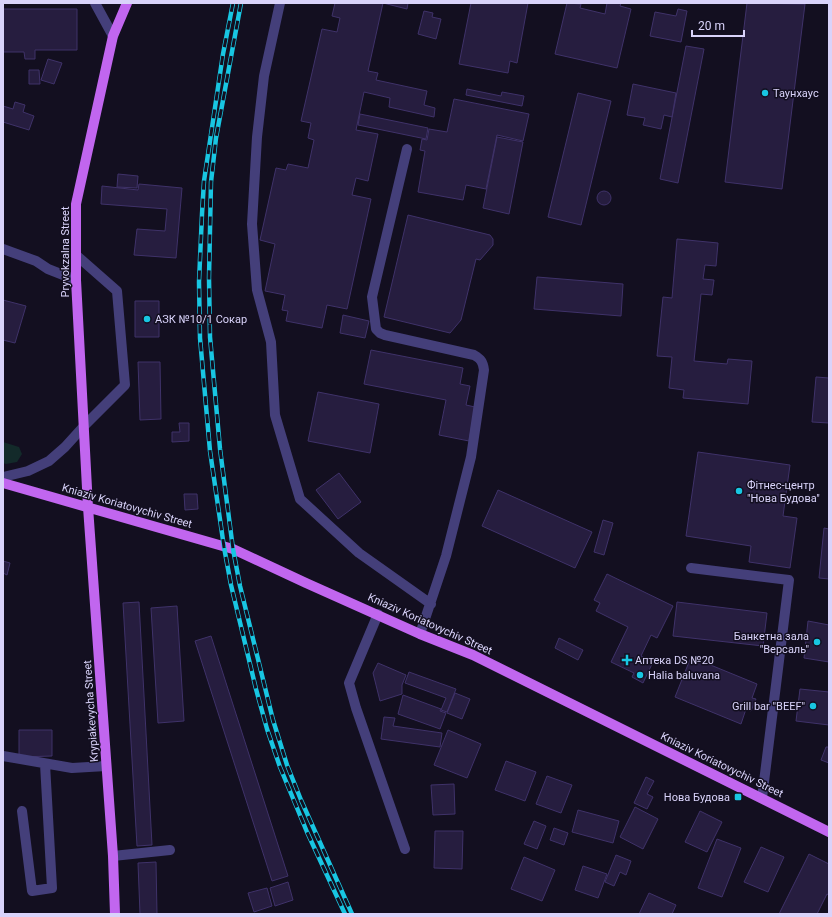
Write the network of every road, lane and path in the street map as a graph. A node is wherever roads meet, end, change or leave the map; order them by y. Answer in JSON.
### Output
{"nodes":[{"id":1,"x":95,"y":3,"type":"edge"},
{"id":2,"x":127,"y":3,"type":"edge"},
{"id":3,"x":280,"y":3,"type":"edge"},
{"id":4,"x":113,"y":36,"type":"junction"},
{"id":5,"x":407,"y":150,"type":"dead end"},
{"id":6,"x":3,"y":249,"type":"edge"},
{"id":7,"x":76,"y":255,"type":"junction"},
{"id":8,"x":76,"y":280,"type":"junction"},
{"id":9,"x":84,"y":426,"type":"junction"},
{"id":10,"x":3,"y":477,"type":"edge"},
{"id":11,"x":3,"y":483,"type":"edge"},
{"id":12,"x":88,"y":507,"type":"junction"},
{"id":13,"x":691,"y":568,"type":"dead end"},
{"id":14,"x":431,"y":604,"type":"junction"},
{"id":15,"x":378,"y":614,"type":"junction"},
{"id":16,"x":420,"y":634,"type":"junction"},
{"id":17,"x":3,"y":756,"type":"edge"},
{"id":18,"x":45,"y":764,"type":"junction"},
{"id":19,"x":106,"y":766,"type":"junction"},
{"id":20,"x":762,"y":798,"type":"junction"},
{"id":21,"x":22,"y":811,"type":"dead end"},
{"id":22,"x":829,"y":832,"type":"edge"},
{"id":23,"x":405,"y":849,"type":"dead end"},
{"id":24,"x":170,"y":850,"type":"dead end"},
{"id":25,"x":113,"y":856,"type":"junction"},
{"id":26,"x":116,"y":914,"type":"edge"}],
"edges":[{"from":1,"to":4,"type":"lane"},
{"from":2,"to":4,"type":"main road","name":"Pryvokzalna Street"},
{"from":3,"to":14,"type":"lane"},
{"from":4,"to":7,"type":"main road","name":"Pryvokzalna Street"},
{"from":5,"to":14,"type":"lane"},
{"from":6,"to":8,"type":"lane"},
{"from":7,"to":8,"type":"main road","name":"Pryvokzalna Street"},
{"from":7,"to":9,"type":"lane"},
{"from":8,"to":9,"type":"main road","name":"Pryvokzalna Street"},
{"from":9,"to":10,"type":"lane"},
{"from":9,"to":12,"type":"main road","name":"Pryvokzalna Street"},
{"from":11,"to":12,"type":"main road","name":"Kniaziv Koriatovychiv Street"},
{"from":12,"to":15,"type":"main road","name":"Kniaziv Koriatovychiv Street"},
{"from":12,"to":19,"type":"main road","name":"Krypiakevycha Street"},
{"from":13,"to":20,"type":"lane"},
{"from":14,"to":16,"type":"lane"},
{"from":15,"to":16,"type":"main road","name":"Kniaziv Koriatovychiv Street"},
{"from":15,"to":23,"type":"lane"},
{"from":16,"to":20,"type":"main road","name":"Kniaziv Koriatovychiv Street"},
{"from":17,"to":18,"type":"lane"},
{"from":18,"to":19,"type":"lane"},
{"from":18,"to":21,"type":"lane"},
{"from":19,"to":25,"type":"main road","name":"Krypiakevycha Street"},
{"from":20,"to":22,"type":"main road","name":"Kniaziv Koriatovychiv Street"},
{"from":24,"to":25,"type":"lane"},
{"from":25,"to":26,"type":"main road","name":"Krypiakevycha Street"}]}
